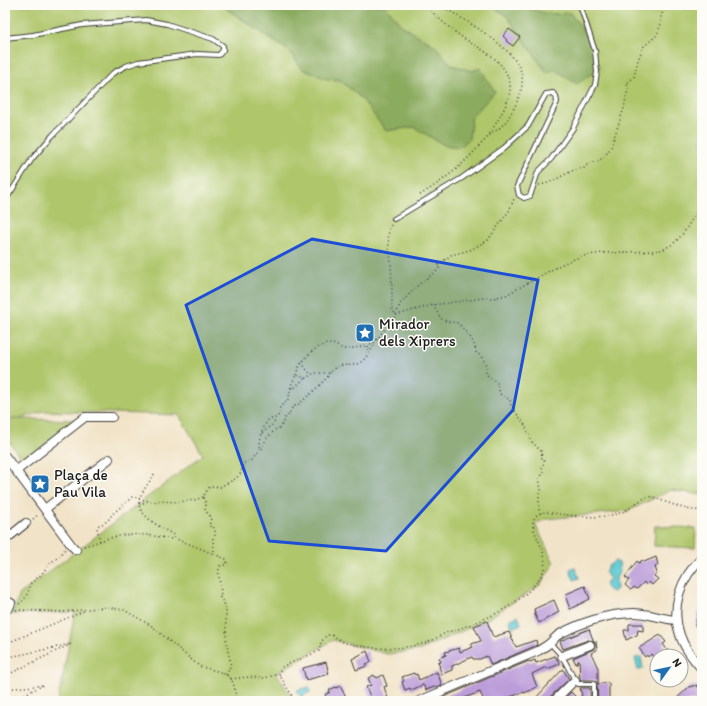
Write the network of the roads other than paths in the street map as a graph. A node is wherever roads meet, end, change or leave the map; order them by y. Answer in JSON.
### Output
{"nodes":[{"id":1,"x":580,"y":5,"type":"edge"},
{"id":2,"x":5,"y":38,"type":"edge"},
{"id":3,"x":5,"y":200,"type":"edge"},
{"id":4,"x":394,"y":219,"type":"road end"},
{"id":5,"x":112,"y":417,"type":"dead end"},
{"id":6,"x":5,"y":456,"type":"edge"},
{"id":7,"x":109,"y":459,"type":"dead end"},
{"id":8,"x":14,"y":473,"type":"junction"},
{"id":9,"x":43,"y":511,"type":"junction"},
{"id":10,"x":26,"y":523,"type":"road end"},
{"id":11,"x":5,"y":540,"type":"edge"},
{"id":12,"x":74,"y":548,"type":"road end"},
{"id":13,"x":702,"y":558,"type":"edge"},
{"id":14,"x":676,"y":620,"type":"junction"},
{"id":15,"x":550,"y":643,"type":"junction"},
{"id":16,"x":590,"y":646,"type":"dead end"},
{"id":17,"x":562,"y":656,"type":"junction"},
{"id":18,"x":702,"y":669,"type":"edge"},
{"id":19,"x":575,"y":680,"type":"junction"},
{"id":20,"x":419,"y":701,"type":"edge"},
{"id":21,"x":554,"y":701,"type":"edge"},
{"id":22,"x":594,"y":701,"type":"edge"}],
"edges":[{"from":1,"to":4,"type":"lane"},
{"from":2,"to":3,"type":"lane"},
{"from":5,"to":8,"type":"street"},
{"from":6,"to":8,"type":"street"},
{"from":7,"to":9,"type":"street"},
{"from":8,"to":9,"type":"street"},
{"from":9,"to":12,"type":"street"},
{"from":10,"to":11,"type":"street"},
{"from":13,"to":14,"type":"street"},
{"from":14,"to":15,"type":"street"},
{"from":14,"to":18,"type":"street"},
{"from":15,"to":17,"type":"lane"},
{"from":15,"to":20,"type":"street"},
{"from":16,"to":17,"type":"street"},
{"from":17,"to":19,"type":"lane"},
{"from":19,"to":21,"type":"street"},
{"from":19,"to":22,"type":"lane"}]}
